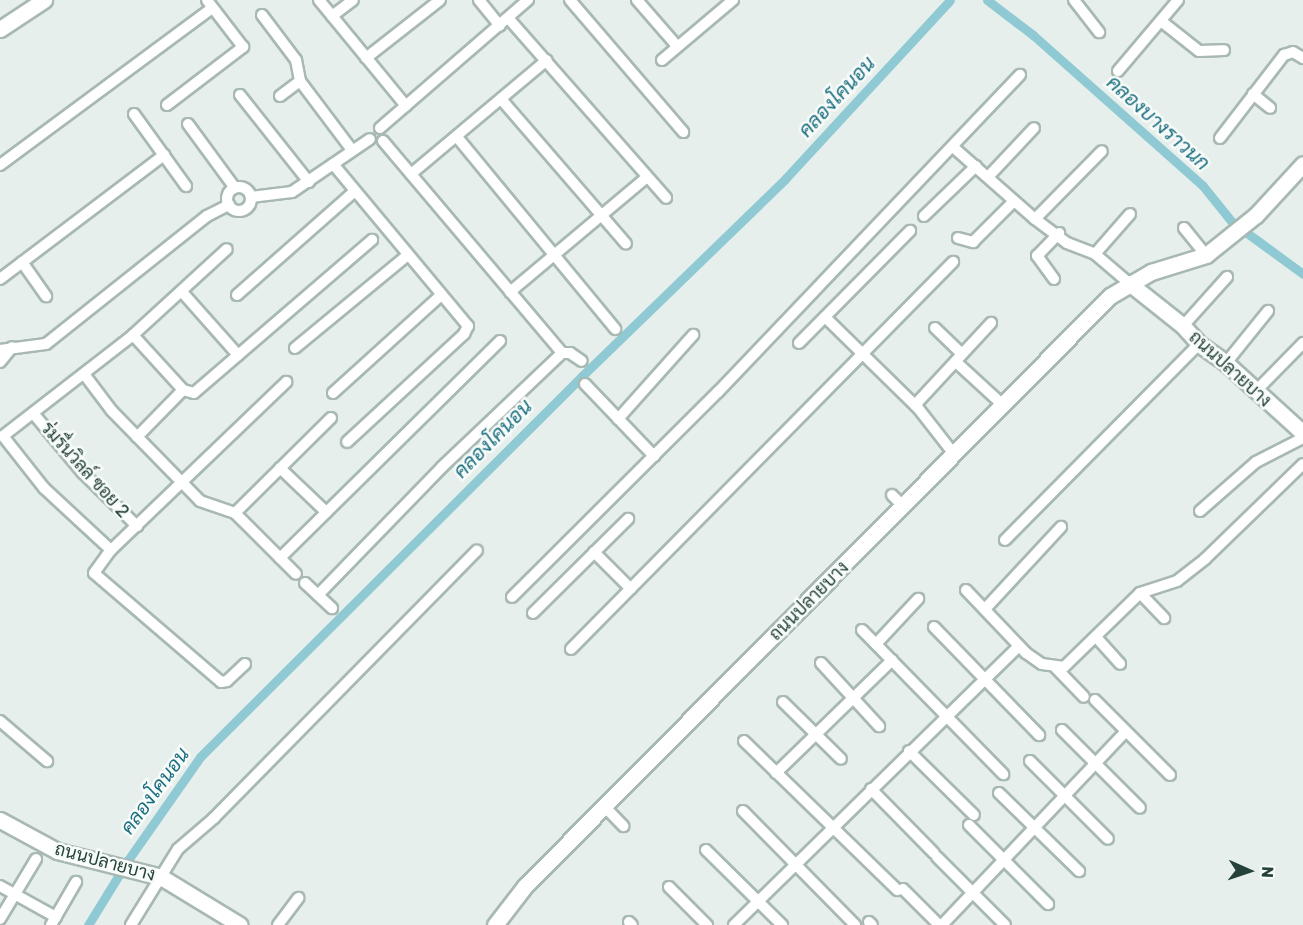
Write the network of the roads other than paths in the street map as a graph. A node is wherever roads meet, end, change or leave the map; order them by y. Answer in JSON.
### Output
{"nodes":[{"id":1,"x":319,"y":0,"type":"edge"},
{"id":2,"x":353,"y":0,"type":"edge"},
{"id":3,"x":440,"y":0,"type":"edge"},
{"id":4,"x":479,"y":0,"type":"edge"},
{"id":5,"x":528,"y":0,"type":"edge"},
{"id":6,"x":570,"y":0,"type":"edge"},
{"id":7,"x":638,"y":0,"type":"edge"},
{"id":8,"x":732,"y":0,"type":"edge"},
{"id":9,"x":1074,"y":0,"type":"edge"},
{"id":10,"x":1178,"y":0,"type":"edge"},
{"id":11,"x":42,"y":1,"type":"edge"},
{"id":12,"x":209,"y":4,"type":"edge"},
{"id":13,"x":262,"y":15,"type":"dead end"},
{"id":14,"x":332,"y":16,"type":"junction"},
{"id":15,"x":1161,"y":21,"type":"junction"},
{"id":16,"x":504,"y":22,"type":"junction"},
{"id":17,"x":0,"y":29,"type":"edge"},
{"id":18,"x":1099,"y":32,"type":"dead end"},
{"id":19,"x":677,"y":46,"type":"junction"},
{"id":20,"x":1224,"y":50,"type":"dead end"},
{"id":21,"x":366,"y":58,"type":"junction"},
{"id":22,"x":1303,"y":58,"type":"edge"},
{"id":23,"x":547,"y":60,"type":"junction"},
{"id":24,"x":662,"y":60,"type":"dead end"},
{"id":25,"x":1118,"y":71,"type":"dead end"},
{"id":26,"x":1020,"y":75,"type":"dead end"},
{"id":27,"x":300,"y":81,"type":"junction"},
{"id":28,"x":1253,"y":94,"type":"junction"},
{"id":29,"x":240,"y":95,"type":"dead end"},
{"id":30,"x":280,"y":96,"type":"dead end"},
{"id":31,"x":501,"y":99,"type":"junction"},
{"id":32,"x":167,"y":105,"type":"dead end"},
{"id":33,"x":406,"y":106,"type":"junction"},
{"id":34,"x":1270,"y":108,"type":"dead end"},
{"id":35,"x":134,"y":114,"type":"dead end"},
{"id":36,"x":188,"y":124,"type":"dead end"},
{"id":37,"x":380,"y":128,"type":"junction"},
{"id":38,"x":1034,"y":128,"type":"dead end"},
{"id":39,"x":683,"y":132,"type":"dead end"},
{"id":40,"x":457,"y":137,"type":"junction"},
{"id":41,"x":1220,"y":138,"type":"dead end"},
{"id":42,"x":370,"y":139,"type":"junction"},
{"id":43,"x":383,"y":141,"type":"junction"},
{"id":44,"x":953,"y":147,"type":"junction"},
{"id":45,"x":352,"y":150,"type":"junction"},
{"id":46,"x":1102,"y":151,"type":"dead end"},
{"id":47,"x":164,"y":155,"type":"junction"},
{"id":48,"x":333,"y":164,"type":"junction"},
{"id":49,"x":1303,"y":164,"type":"edge"},
{"id":50,"x":0,"y":165,"type":"edge"},
{"id":51,"x":975,"y":166,"type":"junction"},
{"id":52,"x":411,"y":174,"type":"junction"},
{"id":53,"x":988,"y":177,"type":"junction"},
{"id":54,"x":646,"y":178,"type":"junction"},
{"id":55,"x":309,"y":182,"type":"junction"},
{"id":56,"x":186,"y":186,"type":"dead end"},
{"id":57,"x":235,"y":188,"type":"junction"},
{"id":58,"x":354,"y":192,"type":"junction"},
{"id":59,"x":251,"y":197,"type":"junction"},
{"id":60,"x":666,"y":198,"type":"dead end"},
{"id":61,"x":1014,"y":201,"type":"junction"},
{"id":62,"x":229,"y":205,"type":"junction"},
{"id":63,"x":601,"y":214,"type":"junction"},
{"id":64,"x":1130,"y":214,"type":"dead end"},
{"id":65,"x":924,"y":216,"type":"dead end"},
{"id":66,"x":1035,"y":219,"type":"junction"},
{"id":67,"x":1184,"y":228,"type":"dead end"},
{"id":68,"x":909,"y":231,"type":"dead end"},
{"id":69,"x":1059,"y":233,"type":"junction"},
{"id":70,"x":958,"y":238,"type":"dead end"},
{"id":71,"x":372,"y":240,"type":"dead end"},
{"id":72,"x":626,"y":243,"type":"dead end"},
{"id":73,"x":227,"y":249,"type":"dead end"},
{"id":74,"x":557,"y":254,"type":"junction"},
{"id":75,"x":1095,"y":254,"type":"junction"},
{"id":76,"x":408,"y":255,"type":"junction"},
{"id":77,"x":1206,"y":255,"type":"junction"},
{"id":78,"x":22,"y":262,"type":"junction"},
{"id":79,"x":953,"y":262,"type":"dead end"},
{"id":80,"x":1227,"y":277,"type":"dead end"},
{"id":81,"x":0,"y":279,"type":"edge"},
{"id":82,"x":1054,"y":279,"type":"dead end"},
{"id":83,"x":1129,"y":283,"type":"junction"},
{"id":84,"x":510,"y":292,"type":"junction"},
{"id":85,"x":183,"y":293,"type":"junction"},
{"id":86,"x":237,"y":295,"type":"dead end"},
{"id":87,"x":441,"y":295,"type":"junction"},
{"id":88,"x":46,"y":296,"type":"dead end"},
{"id":89,"x":1268,"y":311,"type":"dead end"},
{"id":90,"x":825,"y":317,"type":"junction"},
{"id":91,"x":991,"y":323,"type":"dead end"},
{"id":92,"x":1183,"y":326,"type":"junction"},
{"id":93,"x":935,"y":328,"type":"dead end"},
{"id":94,"x":615,"y":329,"type":"dead end"},
{"id":95,"x":133,"y":335,"type":"junction"},
{"id":96,"x":693,"y":335,"type":"dead end"},
{"id":97,"x":500,"y":341,"type":"dead end"},
{"id":98,"x":799,"y":343,"type":"dead end"},
{"id":99,"x":1303,"y":343,"type":"edge"},
{"id":100,"x":1199,"y":344,"type":"junction"},
{"id":101,"x":12,"y":346,"type":"junction"},
{"id":102,"x":295,"y":348,"type":"dead end"},
{"id":103,"x":0,"y":350,"type":"edge"},
{"id":104,"x":562,"y":353,"type":"junction"},
{"id":105,"x":238,"y":355,"type":"junction"},
{"id":106,"x":863,"y":355,"type":"junction"},
{"id":107,"x":959,"y":358,"type":"junction"},
{"id":108,"x":582,"y":361,"type":"dead end"},
{"id":109,"x":0,"y":362,"type":"edge"},
{"id":110,"x":1226,"y":363,"type":"junction"},
{"id":111,"x":84,"y":374,"type":"junction"},
{"id":112,"x":286,"y":382,"type":"dead end"},
{"id":113,"x":585,"y":384,"type":"dead end"},
{"id":114,"x":183,"y":390,"type":"junction"},
{"id":115,"x":1255,"y":392,"type":"junction"},
{"id":116,"x":333,"y":393,"type":"dead end"},
{"id":117,"x":915,"y":405,"type":"junction"},
{"id":118,"x":1003,"y":405,"type":"junction"},
{"id":119,"x":33,"y":413,"type":"junction"},
{"id":120,"x":331,"y":418,"type":"dead end"},
{"id":121,"x":618,"y":419,"type":"junction"},
{"id":122,"x":1303,"y":433,"type":"edge"},
{"id":123,"x":2,"y":436,"type":"edge"},
{"id":124,"x":137,"y":437,"type":"junction"},
{"id":125,"x":1303,"y":438,"type":"edge"},
{"id":126,"x":347,"y":442,"type":"dead end"},
{"id":127,"x":954,"y":454,"type":"junction"},
{"id":128,"x":654,"y":456,"type":"junction"},
{"id":129,"x":1303,"y":464,"type":"edge"},
{"id":130,"x":280,"y":468,"type":"junction"},
{"id":131,"x":182,"y":482,"type":"junction"},
{"id":132,"x":1200,"y":511,"type":"dead end"},
{"id":133,"x":327,"y":512,"type":"junction"},
{"id":134,"x":235,"y":513,"type":"junction"},
{"id":135,"x":628,"y":519,"type":"dead end"},
{"id":136,"x":136,"y":526,"type":"junction"},
{"id":137,"x":1062,"y":527,"type":"dead end"},
{"id":138,"x":1005,"y":540,"type":"dead end"},
{"id":139,"x":111,"y":550,"type":"junction"},
{"id":140,"x":477,"y":550,"type":"dead end"},
{"id":141,"x":594,"y":552,"type":"junction"},
{"id":142,"x":280,"y":558,"type":"junction"},
{"id":143,"x":296,"y":574,"type":"dead end"},
{"id":144,"x":305,"y":583,"type":"dead end"},
{"id":145,"x":631,"y":589,"type":"junction"},
{"id":146,"x":966,"y":590,"type":"dead end"},
{"id":147,"x":1140,"y":593,"type":"junction"},
{"id":148,"x":318,"y":595,"type":"junction"},
{"id":149,"x":512,"y":597,"type":"dead end"},
{"id":150,"x":918,"y":599,"type":"dead end"},
{"id":151,"x":332,"y":608,"type":"dead end"},
{"id":152,"x":985,"y":609,"type":"junction"},
{"id":153,"x":533,"y":613,"type":"dead end"},
{"id":154,"x":1164,"y":618,"type":"dead end"},
{"id":155,"x":934,"y":627,"type":"dead end"},
{"id":156,"x":862,"y":630,"type":"dead end"},
{"id":157,"x":1096,"y":637,"type":"junction"},
{"id":158,"x":876,"y":644,"type":"junction"},
{"id":159,"x":1019,"y":646,"type":"junction"},
{"id":160,"x":571,"y":649,"type":"dead end"},
{"id":161,"x":892,"y":660,"type":"junction"},
{"id":162,"x":821,"y":663,"type":"dead end"},
{"id":163,"x":245,"y":664,"type":"dead end"},
{"id":164,"x":1120,"y":664,"type":"dead end"},
{"id":165,"x":1056,"y":668,"type":"junction"},
{"id":166,"x":984,"y":677,"type":"junction"},
{"id":167,"x":853,"y":698,"type":"junction"},
{"id":168,"x":783,"y":702,"type":"dead end"},
{"id":169,"x":946,"y":714,"type":"junction"},
{"id":170,"x":0,"y":721,"type":"edge"},
{"id":171,"x":879,"y":726,"type":"dead end"},
{"id":172,"x":1062,"y":730,"type":"dead end"},
{"id":173,"x":1126,"y":730,"type":"junction"},
{"id":174,"x":816,"y":734,"type":"junction"},
{"id":175,"x":1040,"y":735,"type":"dead end"},
{"id":176,"x":744,"y":741,"type":"dead end"},
{"id":177,"x":909,"y":751,"type":"junction"},
{"id":178,"x":841,"y":759,"type":"dead end"},
{"id":179,"x":47,"y":761,"type":"dead end"},
{"id":180,"x":1030,"y":761,"type":"dead end"},
{"id":181,"x":1095,"y":763,"type":"junction"},
{"id":182,"x":776,"y":773,"type":"junction"},
{"id":183,"x":1003,"y":774,"type":"dead end"},
{"id":184,"x":1170,"y":775,"type":"dead end"},
{"id":185,"x":871,"y":789,"type":"junction"},
{"id":186,"x":999,"y":793,"type":"dead end"},
{"id":187,"x":1064,"y":795,"type":"junction"},
{"id":188,"x":604,"y":806,"type":"junction"},
{"id":189,"x":1140,"y":808,"type":"dead end"},
{"id":190,"x":743,"y":811,"type":"dead end"},
{"id":191,"x":0,"y":820,"type":"edge"},
{"id":192,"x":623,"y":826,"type":"dead end"},
{"id":193,"x":1034,"y":826,"type":"junction"},
{"id":194,"x":833,"y":827,"type":"junction"},
{"id":195,"x":1108,"y":839,"type":"dead end"},
{"id":196,"x":706,"y":850,"type":"dead end"},
{"id":197,"x":36,"y":859,"type":"dead end"},
{"id":198,"x":1002,"y":859,"type":"junction"},
{"id":199,"x":796,"y":864,"type":"junction"},
{"id":200,"x":1079,"y":871,"type":"dead end"},
{"id":201,"x":161,"y":877,"type":"junction"},
{"id":202,"x":76,"y":882,"type":"dead end"},
{"id":203,"x":0,"y":886,"type":"edge"},
{"id":204,"x":669,"y":886,"type":"dead end"},
{"id":205,"x":972,"y":892,"type":"junction"},
{"id":206,"x":15,"y":894,"type":"junction"},
{"id":207,"x":298,"y":898,"type":"dead end"},
{"id":208,"x":758,"y":901,"type":"junction"},
{"id":209,"x":1048,"y":904,"type":"dead end"},
{"id":210,"x":0,"y":919,"type":"edge"},
{"id":211,"x":53,"y":921,"type":"edge"},
{"id":212,"x":131,"y":925,"type":"edge"},
{"id":213,"x":240,"y":925,"type":"edge"},
{"id":214,"x":278,"y":925,"type":"edge"},
{"id":215,"x":495,"y":925,"type":"edge"},
{"id":216,"x":707,"y":925,"type":"edge"},
{"id":217,"x":734,"y":925,"type":"edge"},
{"id":218,"x":782,"y":925,"type":"edge"},
{"id":219,"x":855,"y":925,"type":"edge"},
{"id":220,"x":941,"y":925,"type":"edge"},
{"id":221,"x":1005,"y":925,"type":"edge"}],
"edges":[{"from":1,"to":14,"type":"street"},
{"from":2,"to":14,"type":"street"},
{"from":3,"to":21,"type":"street"},
{"from":4,"to":16,"type":"street"},
{"from":5,"to":16,"type":"street"},
{"from":6,"to":39,"type":"street"},
{"from":7,"to":19,"type":"street"},
{"from":8,"to":19,"type":"street"},
{"from":9,"to":18,"type":"street"},
{"from":10,"to":15,"type":"street"},
{"from":11,"to":17,"type":"street"},
{"from":12,"to":32,"type":"street"},
{"from":12,"to":50,"type":"street"},
{"from":13,"to":27,"type":"street"},
{"from":14,"to":21,"type":"street"},
{"from":15,"to":20,"type":"street"},
{"from":15,"to":25,"type":"street"},
{"from":16,"to":23,"type":"street"},
{"from":16,"to":33,"type":"street"},
{"from":19,"to":24,"type":"street"},
{"from":21,"to":33,"type":"street"},
{"from":22,"to":28,"type":"street"},
{"from":23,"to":31,"type":"street"},
{"from":23,"to":54,"type":"street"},
{"from":26,"to":44,"type":"street"},
{"from":27,"to":30,"type":"street"},
{"from":27,"to":45,"type":"street"},
{"from":28,"to":34,"type":"street"},
{"from":28,"to":41,"type":"street"},
{"from":29,"to":55,"type":"street"},
{"from":31,"to":40,"type":"street"},
{"from":31,"to":63,"type":"street"},
{"from":33,"to":37,"type":"street"},
{"from":35,"to":47,"type":"street"},
{"from":36,"to":57,"type":"street"},
{"from":37,"to":42,"type":"street"},
{"from":37,"to":43,"type":"street"},
{"from":38,"to":53,"type":"street"},
{"from":40,"to":52,"type":"street"},
{"from":40,"to":74,"type":"street"},
{"from":42,"to":43,"type":"street"},
{"from":42,"to":45,"type":"street"},
{"from":43,"to":52,"type":"street"},
{"from":44,"to":51,"type":"street"},
{"from":44,"to":128,"type":"street"},
{"from":45,"to":48,"type":"street"},
{"from":46,"to":66,"type":"street"},
{"from":47,"to":56,"type":"street"},
{"from":47,"to":78,"type":"street"},
{"from":48,"to":55,"type":"street"},
{"from":48,"to":58,"type":"street"},
{"from":49,"to":77,"type":"street","name":"ถนนปลายบาง"},
{"from":51,"to":53,"type":"street"},
{"from":51,"to":65,"type":"street"},
{"from":52,"to":84,"type":"street"},
{"from":53,"to":61,"type":"street"},
{"from":54,"to":60,"type":"street"},
{"from":54,"to":63,"type":"street"},
{"from":55,"to":59,"type":"street"},
{"from":57,"to":59,"type":"street"},
{"from":57,"to":62,"type":"street"},
{"from":58,"to":76,"type":"street"},
{"from":58,"to":86,"type":"street"},
{"from":59,"to":62,"type":"street"},
{"from":61,"to":66,"type":"street"},
{"from":61,"to":70,"type":"street"},
{"from":62,"to":101,"type":"street"},
{"from":63,"to":72,"type":"street"},
{"from":63,"to":74,"type":"street"},
{"from":64,"to":75,"type":"street"},
{"from":66,"to":69,"type":"street"},
{"from":67,"to":77,"type":"street"},
{"from":68,"to":90,"type":"street"},
{"from":69,"to":75,"type":"street"},
{"from":69,"to":82,"type":"street"},
{"from":71,"to":105,"type":"street"},
{"from":73,"to":85,"type":"street"},
{"from":74,"to":84,"type":"street"},
{"from":74,"to":94,"type":"street"},
{"from":75,"to":83,"type":"street"},
{"from":76,"to":87,"type":"street"},
{"from":76,"to":102,"type":"street"},
{"from":77,"to":83,"type":"street","name":"ถนนปลายบาง"},
{"from":78,"to":81,"type":"street"},
{"from":78,"to":88,"type":"street"},
{"from":79,"to":106,"type":"street"},
{"from":80,"to":92,"type":"street"},
{"from":83,"to":92,"type":"street","name":"ถนนปลายบาง"},
{"from":83,"to":118,"type":"street","name":"ถนนปลายบาง"},
{"from":84,"to":104,"type":"street"},
{"from":85,"to":95,"type":"street"},
{"from":85,"to":105,"type":"street"},
{"from":87,"to":116,"type":"street"},
{"from":87,"to":126,"type":"street"},
{"from":89,"to":110,"type":"street"},
{"from":90,"to":98,"type":"street"},
{"from":90,"to":106,"type":"street"},
{"from":91,"to":107,"type":"street"},
{"from":92,"to":100,"type":"street","name":"ถนนปลายบาง"},
{"from":93,"to":107,"type":"street"},
{"from":95,"to":111,"type":"street"},
{"from":95,"to":114,"type":"street"},
{"from":96,"to":121,"type":"street"},
{"from":97,"to":133,"type":"street"},
{"from":99,"to":115,"type":"street"},
{"from":100,"to":110,"type":"street","name":"ถนนปลายบาง"},
{"from":100,"to":138,"type":"street"},
{"from":101,"to":103,"type":"street"},
{"from":101,"to":109,"type":"street"},
{"from":104,"to":108,"type":"street"},
{"from":104,"to":148,"type":"street"},
{"from":105,"to":114,"type":"street"},
{"from":106,"to":117,"type":"street"},
{"from":106,"to":145,"type":"street"},
{"from":107,"to":117,"type":"street"},
{"from":107,"to":118,"type":"street"},
{"from":110,"to":115,"type":"street","name":"ถนนปลายบาง"},
{"from":111,"to":119,"type":"street"},
{"from":111,"to":124,"type":"street"},
{"from":112,"to":131,"type":"street"},
{"from":113,"to":121,"type":"street"},
{"from":114,"to":124,"type":"street"},
{"from":115,"to":122,"type":"street","name":"ถนนปลายบาง"},
{"from":117,"to":127,"type":"street"},
{"from":118,"to":127,"type":"street","name":"ถนนปลายบาง"},
{"from":119,"to":123,"type":"street"},
{"from":119,"to":136,"type":"street","name":"ร่มรื่นวิลล์ ซอย 2"},
{"from":120,"to":130,"type":"street"},
{"from":121,"to":128,"type":"street"},
{"from":123,"to":139,"type":"street"},
{"from":124,"to":131,"type":"street"},
{"from":125,"to":132,"type":"street"},
{"from":127,"to":188,"type":"street","name":"ถนนปลายบาง"},
{"from":128,"to":149,"type":"street"},
{"from":129,"to":147,"type":"street"},
{"from":130,"to":133,"type":"street"},
{"from":130,"to":134,"type":"street"},
{"from":131,"to":134,"type":"street"},
{"from":131,"to":136,"type":"street"},
{"from":133,"to":142,"type":"street"},
{"from":134,"to":142,"type":"street"},
{"from":135,"to":141,"type":"street"},
{"from":136,"to":139,"type":"street"},
{"from":137,"to":152,"type":"street"},
{"from":139,"to":163,"type":"street"},
{"from":140,"to":201,"type":"street"},
{"from":141,"to":145,"type":"street"},
{"from":141,"to":153,"type":"street"},
{"from":142,"to":143,"type":"street"},
{"from":144,"to":148,"type":"street"},
{"from":145,"to":160,"type":"street"},
{"from":146,"to":152,"type":"street"},
{"from":147,"to":154,"type":"street"},
{"from":147,"to":157,"type":"street"},
{"from":148,"to":151,"type":"street"},
{"from":150,"to":158,"type":"street"},
{"from":152,"to":159,"type":"street"},
{"from":155,"to":166,"type":"street"},
{"from":156,"to":158,"type":"street"},
{"from":157,"to":164,"type":"street"},
{"from":157,"to":165,"type":"street"},
{"from":158,"to":161,"type":"street"},
{"from":159,"to":165,"type":"street"},
{"from":159,"to":166,"type":"street"},
{"from":161,"to":167,"type":"street"},
{"from":161,"to":169,"type":"street"},
{"from":162,"to":167,"type":"street"},
{"from":165,"to":173,"type":"street"},
{"from":166,"to":169,"type":"street"},
{"from":166,"to":175,"type":"street"},
{"from":167,"to":171,"type":"street"},
{"from":167,"to":174,"type":"street"},
{"from":168,"to":174,"type":"street"},
{"from":169,"to":177,"type":"street"},
{"from":169,"to":183,"type":"street"},
{"from":170,"to":179,"type":"street"},
{"from":172,"to":181,"type":"street"},
{"from":173,"to":181,"type":"street"},
{"from":173,"to":184,"type":"street"},
{"from":174,"to":178,"type":"street"},
{"from":174,"to":182,"type":"street"},
{"from":176,"to":182,"type":"street"},
{"from":177,"to":185,"type":"street"},
{"from":177,"to":198,"type":"street"},
{"from":180,"to":187,"type":"street"},
{"from":181,"to":187,"type":"street"},
{"from":181,"to":189,"type":"street"},
{"from":182,"to":194,"type":"street"},
{"from":185,"to":194,"type":"street"},
{"from":185,"to":205,"type":"street"},
{"from":186,"to":193,"type":"street"},
{"from":187,"to":193,"type":"street"},
{"from":187,"to":195,"type":"street"},
{"from":188,"to":192,"type":"street"},
{"from":188,"to":215,"type":"street","name":"ถนนปลายบาง"},
{"from":190,"to":199,"type":"street"},
{"from":191,"to":201,"type":"street","name":"ถนนปลายบาง"},
{"from":193,"to":198,"type":"street"},
{"from":193,"to":200,"type":"street"},
{"from":194,"to":199,"type":"street"},
{"from":194,"to":220,"type":"street"},
{"from":196,"to":208,"type":"street"},
{"from":197,"to":206,"type":"street"},
{"from":198,"to":205,"type":"street"},
{"from":198,"to":209,"type":"street"},
{"from":199,"to":208,"type":"street"},
{"from":199,"to":219,"type":"street"},
{"from":201,"to":212,"type":"street"},
{"from":201,"to":213,"type":"street","name":"ถนนปลายบาง"},
{"from":202,"to":211,"type":"street"},
{"from":203,"to":206,"type":"street"},
{"from":204,"to":216,"type":"street"},
{"from":205,"to":220,"type":"street"},
{"from":205,"to":221,"type":"street"},
{"from":206,"to":210,"type":"street"},
{"from":206,"to":211,"type":"street"},
{"from":207,"to":214,"type":"street"},
{"from":208,"to":217,"type":"street"},
{"from":208,"to":218,"type":"street"}]}
